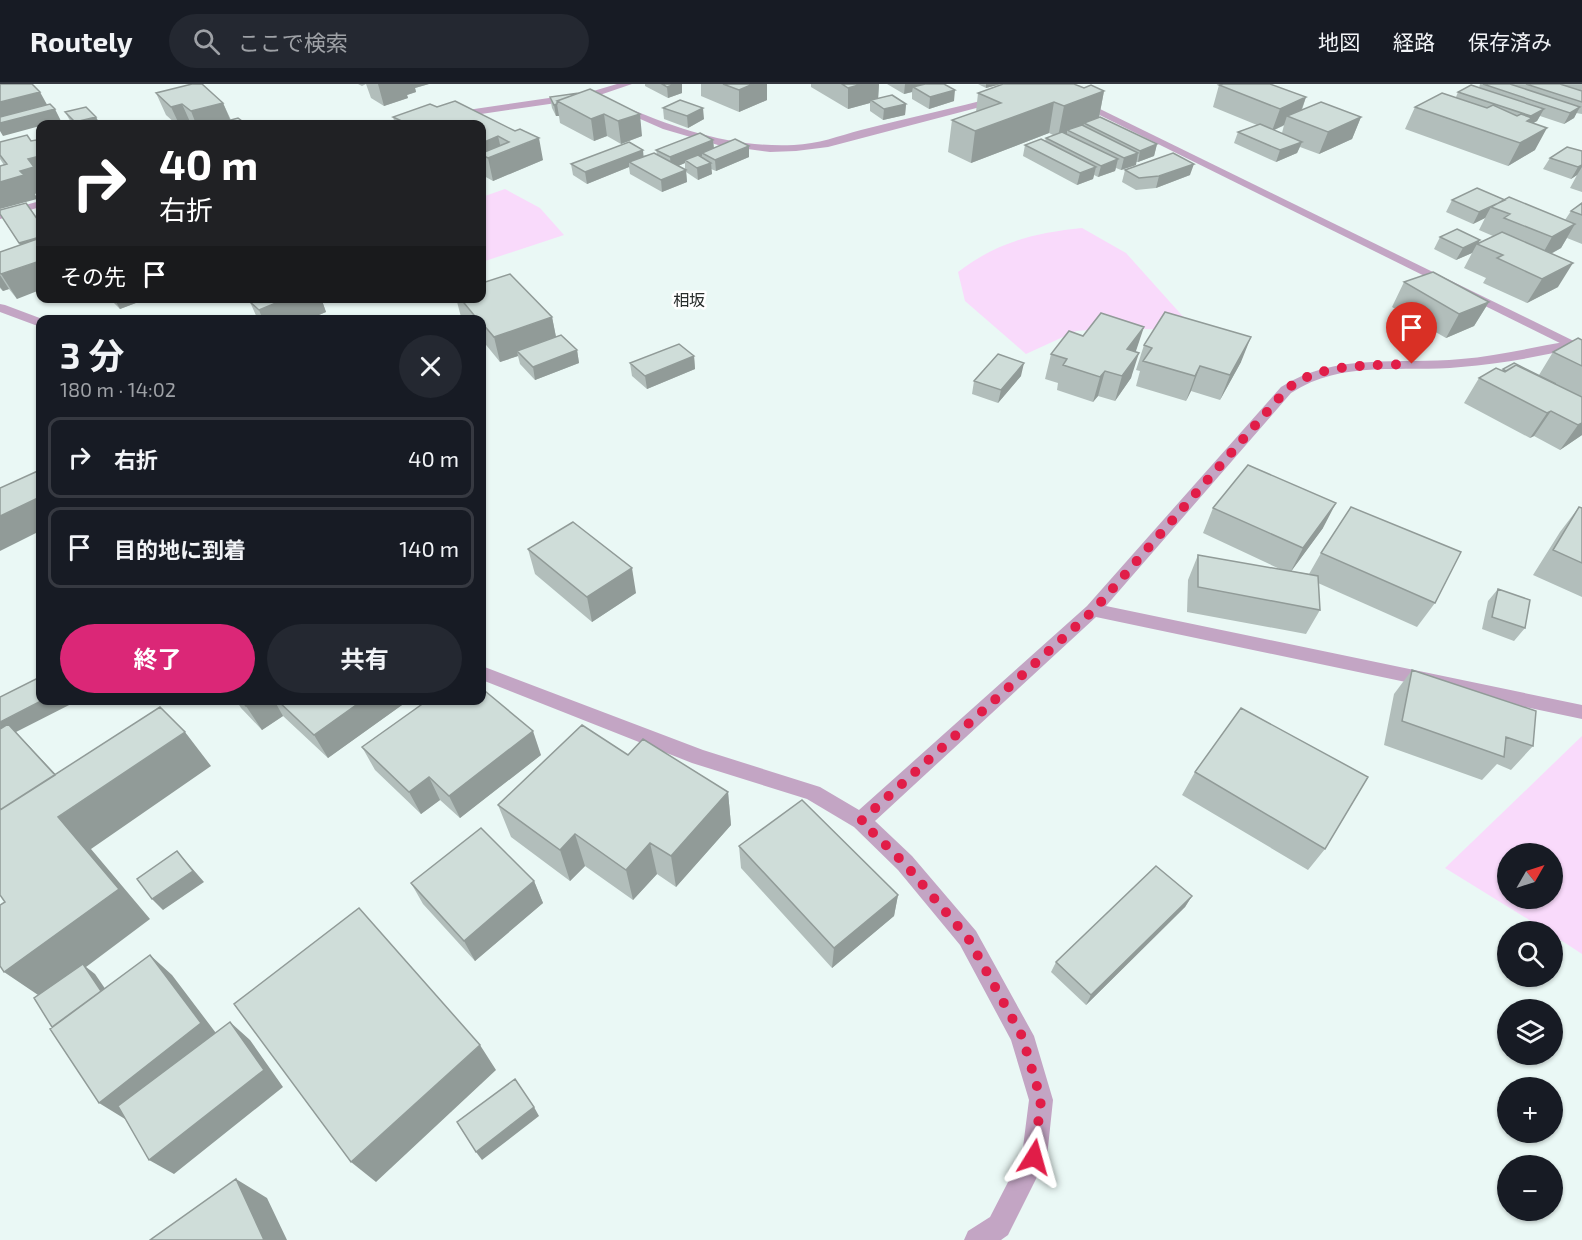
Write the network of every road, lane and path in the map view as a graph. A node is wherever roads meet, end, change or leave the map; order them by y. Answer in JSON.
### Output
{"nodes":[{"id":1,"x":627,"y":84,"type":"edge"},
{"id":2,"x":1042,"y":87,"type":"edge"},
{"id":3,"x":591,"y":95,"type":"junction"},
{"id":4,"x":1014,"y":96,"type":"edge"},
{"id":5,"x":602,"y":100,"type":"edge"},
{"id":6,"x":612,"y":105,"type":"edge"},
{"id":7,"x":446,"y":116,"type":"edge"},
{"id":8,"x":434,"y":117,"type":"edge"},
{"id":9,"x":410,"y":120,"type":"edge"},
{"id":10,"x":36,"y":205,"type":"edge"},
{"id":11,"x":0,"y":216,"type":"edge"},
{"id":12,"x":0,"y":308,"type":"edge"},
{"id":13,"x":36,"y":321,"type":"edge"},
{"id":14,"x":1576,"y":347,"type":"edge"},
{"id":15,"x":1094,"y":610,"type":"junction"},
{"id":16,"x":486,"y":675,"type":"edge"},
{"id":17,"x":1582,"y":712,"type":"edge"},
{"id":18,"x":861,"y":821,"type":"junction"},
{"id":19,"x":978,"y":1240,"type":"edge"}],
"edges":[{"from":1,"to":3,"type":"street"},
{"from":2,"to":14,"type":"street"},
{"from":3,"to":5,"type":"street"},
{"from":3,"to":7,"type":"street"},
{"from":4,"to":6,"type":"street"},
{"from":8,"to":9,"type":"street"},
{"from":10,"to":11,"type":"street"},
{"from":12,"to":13,"type":"street"},
{"from":14,"to":15,"type":"street"},
{"from":15,"to":17,"type":"street"},
{"from":15,"to":18,"type":"street"},
{"from":16,"to":18,"type":"street"},
{"from":18,"to":19,"type":"street"}]}
